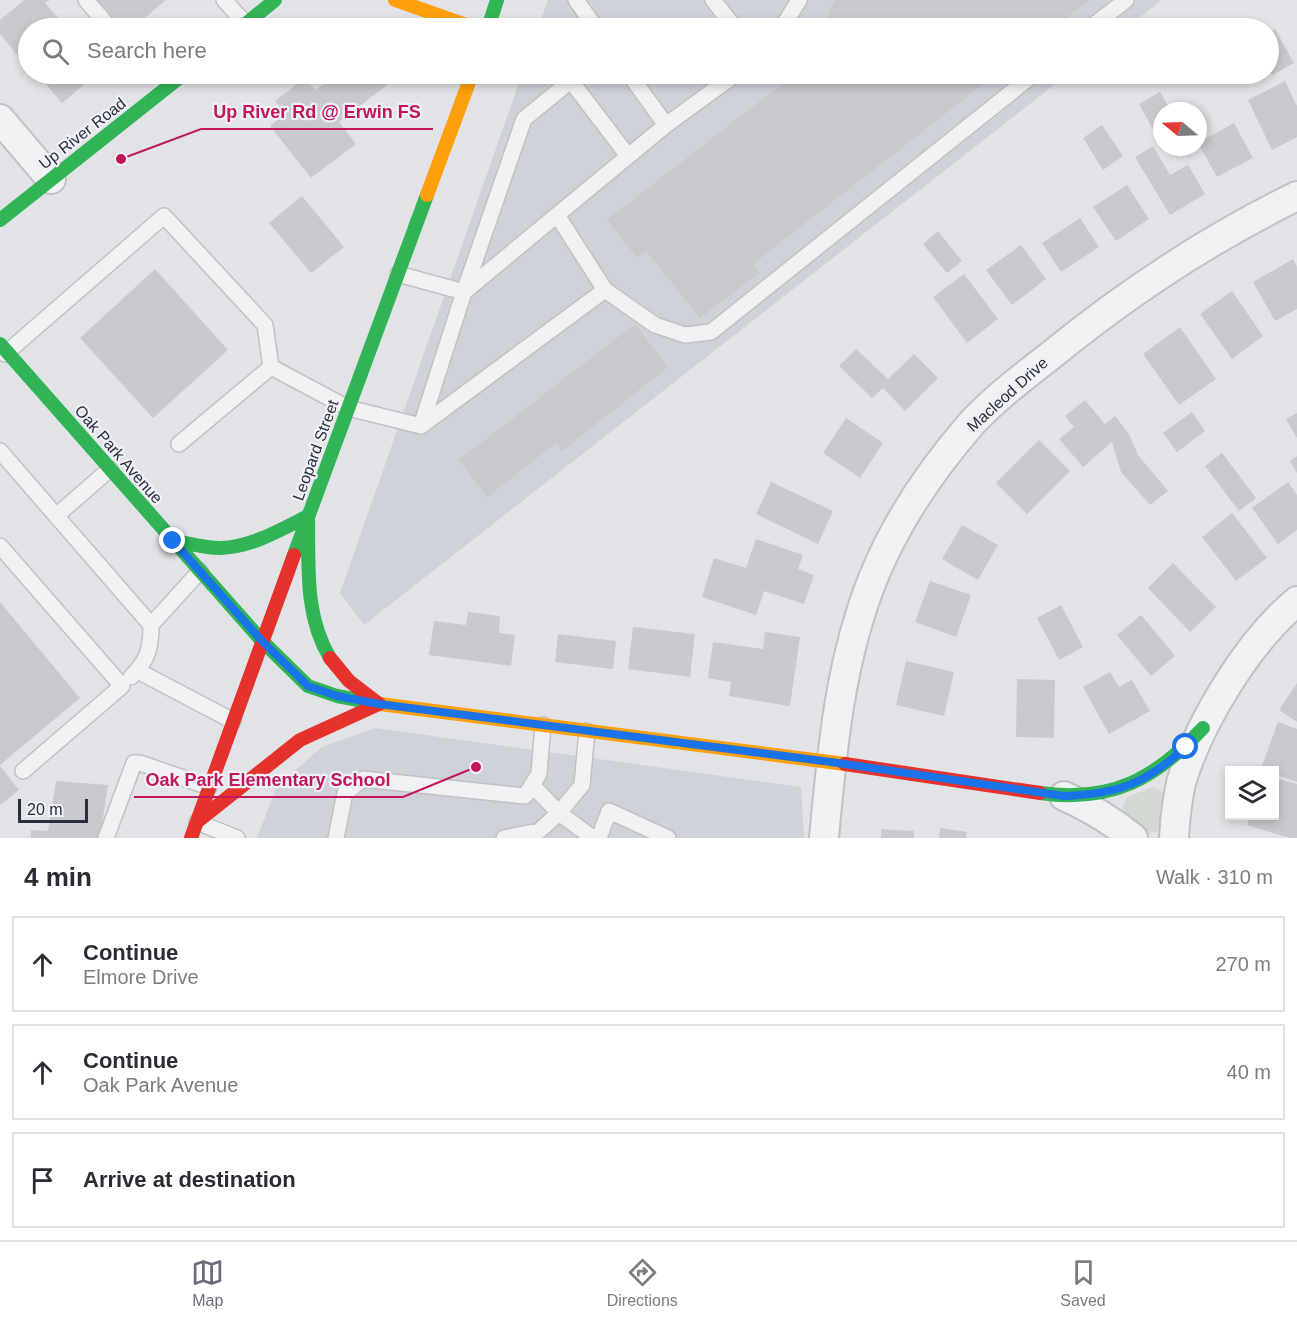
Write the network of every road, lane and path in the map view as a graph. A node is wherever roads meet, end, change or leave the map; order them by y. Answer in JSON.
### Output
{"nodes":[{"id":1,"x":86,"y":0,"type":"edge"},
{"id":2,"x":224,"y":0,"type":"edge"},
{"id":3,"x":395,"y":0,"type":"edge"},
{"id":4,"x":497,"y":0,"type":"edge"},
{"id":5,"x":576,"y":0,"type":"edge"},
{"id":6,"x":713,"y":0,"type":"edge"},
{"id":7,"x":799,"y":0,"type":"edge"},
{"id":8,"x":1126,"y":0,"type":"edge"},
{"id":9,"x":275,"y":2,"type":"edge"},
{"id":10,"x":101,"y":18,"type":"edge"},
{"id":11,"x":237,"y":18,"type":"edge"},
{"id":12,"x":254,"y":18,"type":"edge"},
{"id":13,"x":446,"y":18,"type":"edge"},
{"id":14,"x":491,"y":18,"type":"edge"},
{"id":15,"x":589,"y":18,"type":"edge"},
{"id":16,"x":727,"y":18,"type":"edge"},
{"id":17,"x":788,"y":18,"type":"edge"},
{"id":18,"x":1103,"y":18,"type":"edge"},
{"id":19,"x":158,"y":84,"type":"edge"},
{"id":20,"x":468,"y":84,"type":"edge"},
{"id":21,"x":561,"y":84,"type":"edge"},
{"id":22,"x":575,"y":84,"type":"edge"},
{"id":23,"x":636,"y":84,"type":"edge"},
{"id":24,"x":722,"y":84,"type":"edge"},
{"id":25,"x":1021,"y":84,"type":"edge"},
{"id":26,"x":0,"y":118,"type":"edge"},
{"id":27,"x":666,"y":125,"type":"junction"},
{"id":28,"x":628,"y":156,"type":"junction"},
{"id":29,"x":51,"y":179,"type":"junction"},
{"id":30,"x":1297,"y":196,"type":"edge"},
{"id":31,"x":557,"y":215,"type":"junction"},
{"id":32,"x":0,"y":220,"type":"edge"},
{"id":33,"x":398,"y":274,"type":"junction"},
{"id":34,"x":605,"y":290,"type":"junction"},
{"id":35,"x":464,"y":292,"type":"junction"},
{"id":36,"x":2,"y":351,"type":"edge"},
{"id":37,"x":271,"y":367,"type":"junction"},
{"id":38,"x":348,"y":408,"type":"junction"},
{"id":39,"x":421,"y":426,"type":"junction"},
{"id":40,"x":179,"y":444,"type":"dead end"},
{"id":41,"x":0,"y":452,"type":"edge"},
{"id":42,"x":110,"y":469,"type":"junction"},
{"id":43,"x":56,"y":516,"type":"junction"},
{"id":44,"x":308,"y":516,"type":"junction"},
{"id":45,"x":173,"y":541,"type":"junction"},
{"id":46,"x":0,"y":546,"type":"edge"},
{"id":47,"x":201,"y":572,"type":"junction"},
{"id":48,"x":1297,"y":602,"type":"edge"},
{"id":49,"x":152,"y":625,"type":"junction"},
{"id":50,"x":262,"y":641,"type":"junction"},
{"id":51,"x":138,"y":671,"type":"junction"},
{"id":52,"x":122,"y":686,"type":"junction"},
{"id":53,"x":379,"y":704,"type":"junction"},
{"id":54,"x":233,"y":721,"type":"junction"},
{"id":55,"x":543,"y":725,"type":"junction"},
{"id":56,"x":1203,"y":728,"type":"junction"},
{"id":57,"x":587,"y":730,"type":"junction"},
{"id":58,"x":831,"y":762,"type":"junction"},
{"id":59,"x":23,"y":771,"type":"dead end"},
{"id":60,"x":533,"y":786,"type":"junction"},
{"id":61,"x":209,"y":787,"type":"junction"},
{"id":62,"x":1064,"y":796,"type":"junction"},
{"id":63,"x":559,"y":813,"type":"junction"},
{"id":64,"x":197,"y":822,"type":"junction"},
{"id":65,"x":106,"y":838,"type":"edge"},
{"id":66,"x":191,"y":838,"type":"edge"},
{"id":67,"x":237,"y":838,"type":"edge"},
{"id":68,"x":337,"y":838,"type":"edge"},
{"id":69,"x":504,"y":838,"type":"edge"},
{"id":70,"x":593,"y":838,"type":"edge"},
{"id":71,"x":598,"y":838,"type":"edge"},
{"id":72,"x":668,"y":838,"type":"edge"},
{"id":73,"x":824,"y":838,"type":"edge"},
{"id":74,"x":1133,"y":838,"type":"edge"},
{"id":75,"x":1174,"y":838,"type":"edge"}],
"edges":[{"from":1,"to":10,"type":"lane"},
{"from":2,"to":11,"type":"lane"},
{"from":3,"to":13,"type":"street"},
{"from":4,"to":14,"type":"street"},
{"from":5,"to":15,"type":"lane"},
{"from":6,"to":16,"type":"lane"},
{"from":7,"to":17,"type":"lane"},
{"from":8,"to":18,"type":"lane"},
{"from":9,"to":12,"type":"street"},
{"from":19,"to":29,"type":"street","name":"Up River Road"},
{"from":20,"to":33,"type":"street","name":"Leopard Street"},
{"from":21,"to":35,"type":"lane"},
{"from":22,"to":28,"type":"lane"},
{"from":23,"to":27,"type":"lane"},
{"from":24,"to":27,"type":"lane"},
{"from":25,"to":34,"type":"lane"},
{"from":26,"to":29,"type":"street"},
{"from":27,"to":28,"type":"lane"},
{"from":28,"to":31,"type":"lane"},
{"from":29,"to":32,"type":"street","name":"Up River Road"},
{"from":30,"to":58,"type":"street","name":"Macleod Drive"},
{"from":31,"to":34,"type":"lane"},
{"from":31,"to":35,"type":"lane"},
{"from":33,"to":35,"type":"lane"},
{"from":33,"to":38,"type":"street","name":"Leopard Street"},
{"from":34,"to":39,"type":"lane"},
{"from":35,"to":39,"type":"lane"},
{"from":36,"to":37,"type":"lane"},
{"from":36,"to":42,"type":"street","name":"Oak Park Avenue"},
{"from":37,"to":38,"type":"lane"},
{"from":37,"to":40,"type":"lane"},
{"from":38,"to":39,"type":"lane"},
{"from":38,"to":44,"type":"street","name":"Leopard Street"},
{"from":41,"to":43,"type":"lane"},
{"from":42,"to":43,"type":"lane"},
{"from":42,"to":45,"type":"street","name":"Oak Park Avenue"},
{"from":43,"to":49,"type":"lane"},
{"from":44,"to":45,"type":"street"},
{"from":44,"to":50,"type":"street","name":"Leopard Street"},
{"from":44,"to":53,"type":"street"},
{"from":45,"to":47,"type":"street","name":"Oak Park Avenue"},
{"from":46,"to":52,"type":"lane"},
{"from":47,"to":49,"type":"lane"},
{"from":47,"to":50,"type":"street","name":"Oak Park Avenue"},
{"from":48,"to":56,"type":"street"},
{"from":49,"to":51,"type":"lane"},
{"from":50,"to":53,"type":"street","name":"Oak Park Avenue"},
{"from":50,"to":54,"type":"street","name":"Leopard Street"},
{"from":51,"to":52,"type":"lane"},
{"from":51,"to":54,"type":"lane"},
{"from":52,"to":59,"type":"lane"},
{"from":53,"to":55,"type":"street","name":"Oak Park Avenue"},
{"from":53,"to":64,"type":"street"},
{"from":54,"to":61,"type":"street","name":"Leopard Street"},
{"from":55,"to":57,"type":"street","name":"Oak Park Avenue"},
{"from":55,"to":60,"type":"lane"},
{"from":56,"to":62,"type":"street","name":"Oak Park Avenue"},
{"from":56,"to":75,"type":"street"},
{"from":57,"to":58,"type":"street","name":"Oak Park Avenue"},
{"from":57,"to":63,"type":"lane"},
{"from":58,"to":62,"type":"street","name":"Oak Park Avenue"},
{"from":58,"to":73,"type":"street","name":"Macleod Drive"},
{"from":60,"to":63,"type":"lane"},
{"from":60,"to":68,"type":"lane"},
{"from":61,"to":64,"type":"street","name":"Leopard Street"},
{"from":61,"to":65,"type":"lane"},
{"from":62,"to":74,"type":"street"},
{"from":63,"to":69,"type":"lane"},
{"from":63,"to":70,"type":"lane"},
{"from":64,"to":66,"type":"street","name":"Leopard Street"},
{"from":64,"to":67,"type":"lane"},
{"from":71,"to":72,"type":"lane"}]}
